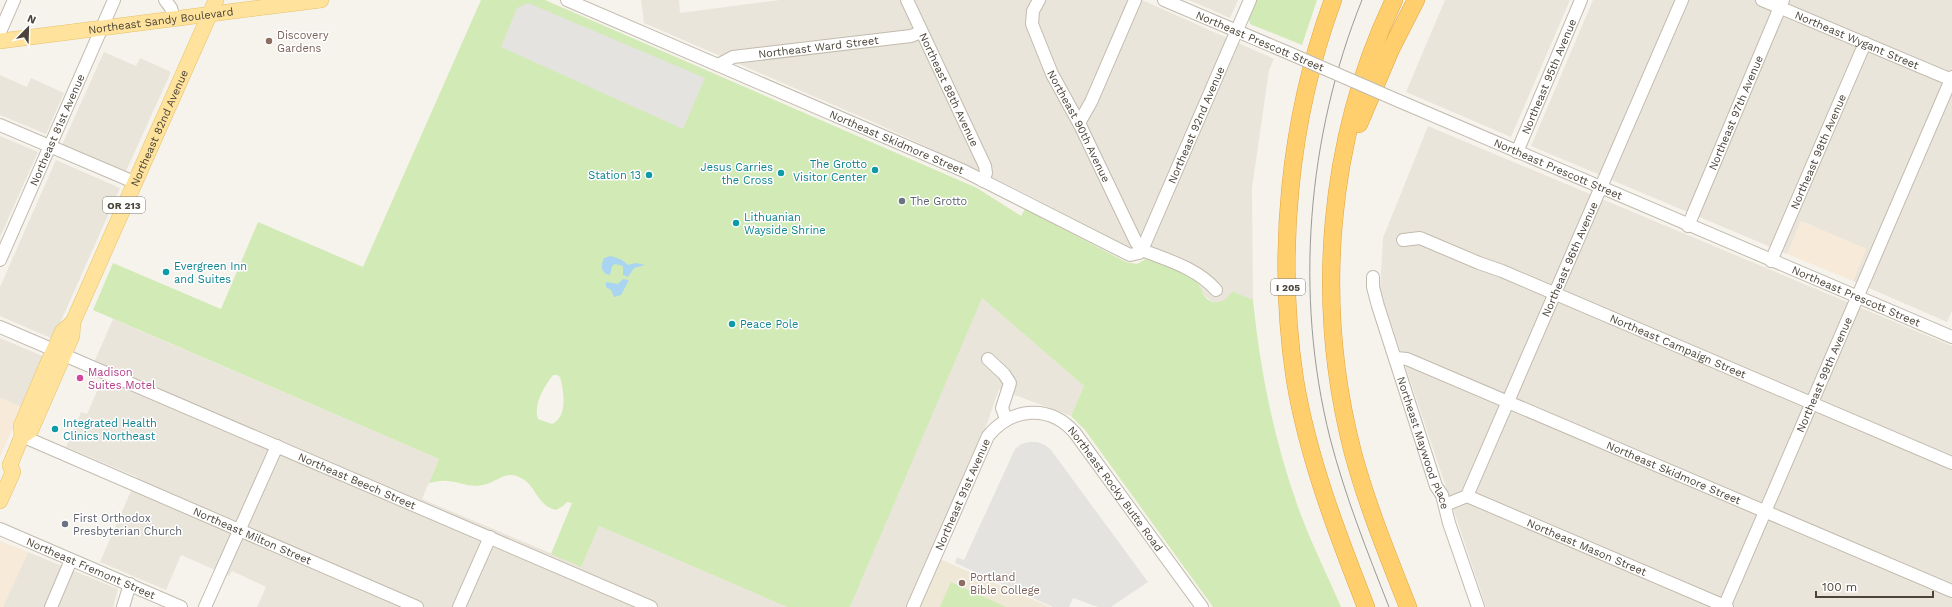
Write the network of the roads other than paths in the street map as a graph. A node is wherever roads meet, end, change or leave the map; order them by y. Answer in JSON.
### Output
{"nodes":[{"id":1,"x":14,"y":0,"type":"edge"},
{"id":2,"x":114,"y":0,"type":"edge"},
{"id":3,"x":164,"y":0,"type":"edge"},
{"id":4,"x":321,"y":0,"type":"edge"},
{"id":5,"x":567,"y":0,"type":"edge"},
{"id":6,"x":907,"y":0,"type":"edge"},
{"id":7,"x":1039,"y":0,"type":"edge"},
{"id":8,"x":1135,"y":0,"type":"edge"},
{"id":9,"x":1164,"y":0,"type":"edge"},
{"id":10,"x":1250,"y":0,"type":"edge"},
{"id":11,"x":1334,"y":0,"type":"edge"},
{"id":12,"x":1394,"y":0,"type":"edge"},
{"id":13,"x":1416,"y":0,"type":"edge"},
{"id":14,"x":1581,"y":0,"type":"edge"},
{"id":15,"x":1682,"y":0,"type":"edge"},
{"id":16,"x":1762,"y":0,"type":"edge"},
{"id":17,"x":1781,"y":4,"type":"edge"},
{"id":18,"x":213,"y":7,"type":"edge"},
{"id":19,"x":174,"y":18,"type":"junction"},
{"id":20,"x":102,"y":27,"type":"junction"},
{"id":21,"x":0,"y":32,"type":"edge"},
{"id":22,"x":921,"y":32,"type":"junction"},
{"id":23,"x":1237,"y":32,"type":"junction"},
{"id":24,"x":0,"y":41,"type":"edge"},
{"id":25,"x":1865,"y":43,"type":"junction"},
{"id":26,"x":718,"y":65,"type":"junction"},
{"id":27,"x":1952,"y":78,"type":"edge"},
{"id":28,"x":1079,"y":123,"type":"junction"},
{"id":29,"x":0,"y":125,"type":"edge"},
{"id":30,"x":1346,"y":139,"type":"junction"},
{"id":31,"x":50,"y":147,"type":"junction"},
{"id":32,"x":1516,"y":152,"type":"junction"},
{"id":33,"x":983,"y":181,"type":"junction"},
{"id":34,"x":134,"y":182,"type":"junction"},
{"id":35,"x":1601,"y":189,"type":"junction"},
{"id":36,"x":1688,"y":226,"type":"junction"},
{"id":37,"x":1403,"y":240,"type":"dead end"},
{"id":38,"x":1142,"y":250,"type":"junction"},
{"id":39,"x":0,"y":260,"type":"edge"},
{"id":40,"x":1771,"y":261,"type":"junction"},
{"id":41,"x":1373,"y":277,"type":"dead end"},
{"id":42,"x":1216,"y":290,"type":"dead end"},
{"id":43,"x":1556,"y":294,"type":"junction"},
{"id":44,"x":1858,"y":297,"type":"junction"},
{"id":45,"x":0,"y":327,"type":"edge"},
{"id":46,"x":1952,"y":337,"type":"edge"},
{"id":47,"x":59,"y":352,"type":"junction"},
{"id":48,"x":1396,"y":358,"type":"junction"},
{"id":49,"x":988,"y":359,"type":"dead end"},
{"id":50,"x":1509,"y":402,"type":"junction"},
{"id":51,"x":1812,"y":404,"type":"junction"},
{"id":52,"x":1006,"y":419,"type":"junction"},
{"id":53,"x":22,"y":436,"type":"junction"},
{"id":54,"x":277,"y":446,"type":"junction"},
{"id":55,"x":1952,"y":463,"type":"edge"},
{"id":56,"x":5,"y":469,"type":"edge"},
{"id":57,"x":1467,"y":496,"type":"junction"},
{"id":58,"x":0,"y":502,"type":"edge"},
{"id":59,"x":1445,"y":505,"type":"junction"},
{"id":60,"x":1765,"y":511,"type":"junction"},
{"id":61,"x":0,"y":529,"type":"edge"},
{"id":62,"x":240,"y":531,"type":"junction"},
{"id":63,"x":490,"y":537,"type":"junction"},
{"id":64,"x":71,"y":560,"type":"junction"},
{"id":65,"x":130,"y":584,"type":"junction"},
{"id":66,"x":1952,"y":591,"type":"edge"},
{"id":67,"x":51,"y":607,"type":"edge"},
{"id":68,"x":123,"y":607,"type":"edge"},
{"id":69,"x":182,"y":607,"type":"edge"},
{"id":70,"x":205,"y":607,"type":"edge"},
{"id":71,"x":417,"y":607,"type":"edge"},
{"id":72,"x":459,"y":607,"type":"edge"},
{"id":73,"x":651,"y":607,"type":"edge"},
{"id":74,"x":913,"y":607,"type":"edge"},
{"id":75,"x":1202,"y":607,"type":"edge"},
{"id":76,"x":1366,"y":607,"type":"edge"},
{"id":77,"x":1408,"y":607,"type":"edge"},
{"id":78,"x":1478,"y":607,"type":"edge"},
{"id":79,"x":1725,"y":607,"type":"edge"}],
"edges":[{"from":1,"to":21,"type":"street"},
{"from":2,"to":20,"type":"street","name":"Northeast 81st Avenue"},
{"from":3,"to":19,"type":"street"},
{"from":4,"to":18,"type":"main road","name":"Northeast Sandy Boulevard"},
{"from":5,"to":26,"type":"street","name":"Northeast Skidmore Street"},
{"from":6,"to":22,"type":"street","name":"Northeast 88th Avenue"},
{"from":7,"to":28,"type":"street","name":"Northeast 90th Avenue"},
{"from":8,"to":28,"type":"street"},
{"from":9,"to":23,"type":"street","name":"Northeast Prescott Street"},
{"from":10,"to":23,"type":"street","name":"Northeast 92nd Avenue"},
{"from":11,"to":76,"type":"highway","number":"I 205"},
{"from":12,"to":30,"type":"highway"},
{"from":13,"to":30,"type":"highway"},
{"from":14,"to":32,"type":"street","name":"Northeast 95th Avenue"},
{"from":15,"to":35,"type":"street","name":"Northeast 96th Avenue"},
{"from":16,"to":17,"type":"street","name":"Northeast Wygant Street"},
{"from":17,"to":25,"type":"street","name":"Northeast Wygant Street"},
{"from":17,"to":36,"type":"street","name":"Northeast 97th Avenue"},
{"from":18,"to":19,"type":"main road","name":"Northeast Sandy Boulevard"},
{"from":18,"to":34,"type":"main road","name":"Northeast 82nd Avenue","number":"OR 213"},
{"from":19,"to":20,"type":"main road","name":"Northeast Sandy Boulevard"},
{"from":20,"to":24,"type":"main road","name":"Northeast Sandy Boulevard"},
{"from":20,"to":31,"type":"street","name":"Northeast 81st Avenue"},
{"from":22,"to":26,"type":"street","name":"Northeast Ward Street"},
{"from":22,"to":33,"type":"street","name":"Northeast 88th Avenue"},
{"from":23,"to":32,"type":"street","name":"Northeast Prescott Street","bridge":true},
{"from":23,"to":38,"type":"street","name":"Northeast 92nd Avenue"},
{"from":25,"to":27,"type":"street","name":"Northeast Wygant Street"},
{"from":25,"to":40,"type":"street","name":"Northeast 98th Avenue"},
{"from":26,"to":33,"type":"street","name":"Northeast Skidmore Street"},
{"from":27,"to":44,"type":"street","name":"Northeast 99th Avenue"},
{"from":28,"to":38,"type":"street","name":"Northeast 90th Avenue"},
{"from":29,"to":31,"type":"street"},
{"from":30,"to":77,"type":"highway"},
{"from":31,"to":34,"type":"street"},
{"from":31,"to":39,"type":"street","name":"Northeast 81st Avenue"},
{"from":32,"to":35,"type":"street","name":"Northeast Prescott Street"},
{"from":33,"to":38,"type":"street","name":"Northeast Skidmore Street"},
{"from":34,"to":47,"type":"main road","name":"Northeast 82nd Avenue","number":"OR 213"},
{"from":35,"to":36,"type":"street","name":"Northeast Prescott Street"},
{"from":35,"to":43,"type":"street","name":"Northeast 96th Avenue"},
{"from":36,"to":40,"type":"street","name":"Northeast Prescott Street"},
{"from":37,"to":43,"type":"street","name":"Northeast Campaign Street"},
{"from":38,"to":42,"type":"street"},
{"from":40,"to":44,"type":"street","name":"Northeast Prescott Street"},
{"from":41,"to":48,"type":"street","name":"Northeast Maywood Place"},
{"from":43,"to":50,"type":"street","name":"Northeast 96th Avenue"},
{"from":43,"to":51,"type":"street","name":"Northeast Campaign Street"},
{"from":44,"to":46,"type":"street","name":"Northeast Prescott Street"},
{"from":44,"to":51,"type":"street","name":"Northeast 99th Avenue"},
{"from":45,"to":47,"type":"street","name":"Northeast Beech Street"},
{"from":47,"to":53,"type":"main road","name":"Northeast 82nd Avenue","number":"OR 213"},
{"from":47,"to":54,"type":"street","name":"Northeast Beech Street"},
{"from":48,"to":50,"type":"street","name":"Northeast Skidmore Street"},
{"from":48,"to":59,"type":"street","name":"Northeast Maywood Place"},
{"from":49,"to":52,"type":"street"},
{"from":50,"to":57,"type":"street","name":"Northeast 96th Avenue"},
{"from":50,"to":60,"type":"street","name":"Northeast Skidmore Street"},
{"from":51,"to":55,"type":"street","name":"Northeast Campaign Street"},
{"from":51,"to":60,"type":"street","name":"Northeast 99th Avenue"},
{"from":52,"to":74,"type":"street","name":"Northeast 91st Avenue"},
{"from":52,"to":75,"type":"street","name":"Northeast Rocky Butte Road"},
{"from":53,"to":56,"type":"main road","name":"Northeast 82nd Avenue","number":"OR 213"},
{"from":53,"to":62,"type":"street","name":"Northeast Milton Street"},
{"from":54,"to":62,"type":"street"},
{"from":54,"to":63,"type":"street","name":"Northeast Beech Street"},
{"from":56,"to":58,"type":"main road","name":"Northeast 82nd Avenue","number":"OR 213"},
{"from":57,"to":59,"type":"street"},
{"from":57,"to":79,"type":"street","name":"Northeast Mason Street"},
{"from":59,"to":78,"type":"street","name":"Northeast Maywood Place"},
{"from":60,"to":66,"type":"street","name":"Northeast Skidmore Street"},
{"from":60,"to":79,"type":"street","name":"Northeast 99th Avenue"},
{"from":61,"to":64,"type":"street","name":"Northeast Fremont Street"},
{"from":62,"to":70,"type":"street"},
{"from":62,"to":71,"type":"street","name":"Northeast Milton Street"},
{"from":63,"to":72,"type":"street"},
{"from":63,"to":73,"type":"street","name":"Northeast Beech Street"},
{"from":64,"to":65,"type":"street","name":"Northeast Fremont Street"},
{"from":64,"to":67,"type":"street"},
{"from":65,"to":68,"type":"street"},
{"from":65,"to":69,"type":"street","name":"Northeast Fremont Street"}]}
